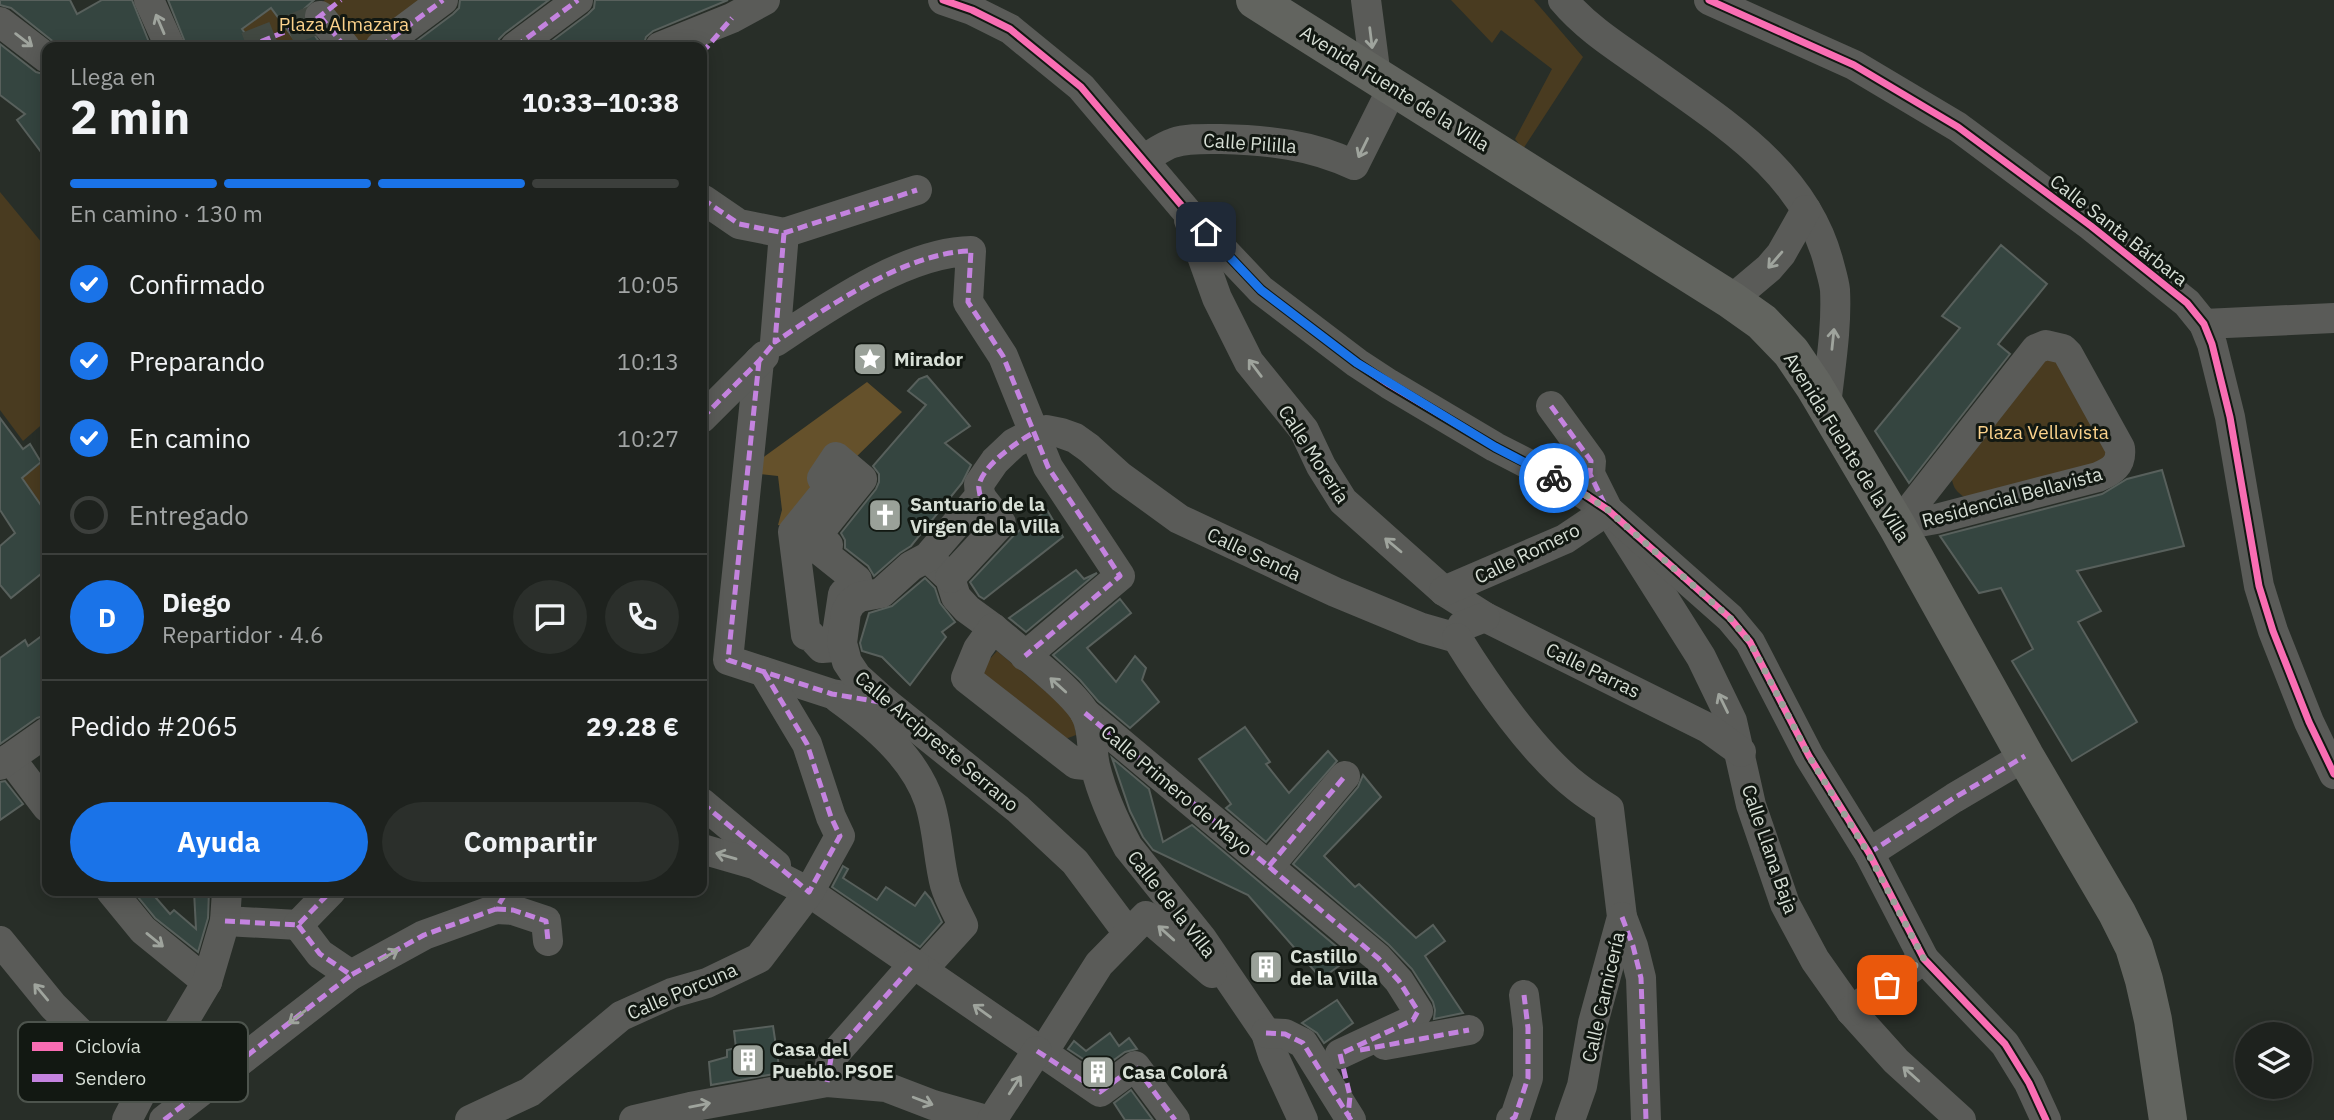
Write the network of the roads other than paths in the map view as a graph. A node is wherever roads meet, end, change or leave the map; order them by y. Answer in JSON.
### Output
{"nodes":[{"id":1,"x":149,"y":0,"type":"edge"},
{"id":2,"x":443,"y":0,"type":"edge"},
{"id":3,"x":578,"y":0,"type":"edge"},
{"id":4,"x":765,"y":0,"type":"edge"},
{"id":5,"x":943,"y":0,"type":"edge"},
{"id":6,"x":1255,"y":0,"type":"edge"},
{"id":7,"x":1366,"y":0,"type":"edge"},
{"id":8,"x":1563,"y":0,"type":"edge"},
{"id":9,"x":1709,"y":0,"type":"edge"},
{"id":10,"x":325,"y":12,"type":"edge"},
{"id":11,"x":732,"y":18,"type":"junction"},
{"id":12,"x":0,"y":23,"type":"edge"},
{"id":13,"x":168,"y":42,"type":"edge"},
{"id":14,"x":342,"y":42,"type":"edge"},
{"id":15,"x":387,"y":42,"type":"edge"},
{"id":16,"x":522,"y":42,"type":"edge"},
{"id":17,"x":672,"y":42,"type":"edge"},
{"id":18,"x":707,"y":47,"type":"edge"},
{"id":19,"x":42,"y":54,"type":"edge"},
{"id":20,"x":1385,"y":82,"type":"junction"},
{"id":21,"x":1144,"y":159,"type":"junction"},
{"id":22,"x":917,"y":190,"type":"dead end"},
{"id":23,"x":707,"y":202,"type":"edge"},
{"id":24,"x":1805,"y":210,"type":"junction"},
{"id":25,"x":1188,"y":213,"type":"junction"},
{"id":26,"x":784,"y":233,"type":"junction"},
{"id":27,"x":1731,"y":300,"type":"junction"},
{"id":28,"x":2334,"y":318,"type":"edge"},
{"id":29,"x":2204,"y":324,"type":"junction"},
{"id":30,"x":767,"y":351,"type":"junction"},
{"id":31,"x":1551,"y":406,"type":"dead end"},
{"id":32,"x":1826,"y":406,"type":"junction"},
{"id":33,"x":707,"y":413,"type":"edge"},
{"id":34,"x":1033,"y":433,"type":"junction"},
{"id":35,"x":862,"y":480,"type":"joint"},
{"id":36,"x":980,"y":496,"type":"junction"},
{"id":37,"x":1608,"y":510,"type":"junction"},
{"id":38,"x":1897,"y":526,"type":"junction"},
{"id":39,"x":928,"y":557,"type":"junction"},
{"id":40,"x":950,"y":579,"type":"junction"},
{"id":41,"x":1444,"y":591,"type":"junction"},
{"id":42,"x":1485,"y":617,"type":"junction"},
{"id":43,"x":992,"y":628,"type":"junction"},
{"id":44,"x":1457,"y":638,"type":"junction"},
{"id":45,"x":1025,"y":656,"type":"junction"},
{"id":46,"x":764,"y":672,"type":"junction"},
{"id":47,"x":832,"y":694,"type":"junction"},
{"id":48,"x":886,"y":703,"type":"junction"},
{"id":49,"x":1085,"y":713,"type":"junction"},
{"id":50,"x":42,"y":735,"type":"edge"},
{"id":51,"x":1741,"y":752,"type":"junction"},
{"id":52,"x":2025,"y":756,"type":"junction"},
{"id":53,"x":5,"y":761,"type":"edge"},
{"id":54,"x":1095,"y":765,"type":"junction"},
{"id":55,"x":2334,"y":774,"type":"edge"},
{"id":56,"x":1345,"y":776,"type":"dead end"},
{"id":57,"x":42,"y":802,"type":"edge"},
{"id":58,"x":707,"y":807,"type":"edge"},
{"id":59,"x":707,"y":850,"type":"edge"},
{"id":60,"x":1868,"y":853,"type":"junction"},
{"id":61,"x":1269,"y":866,"type":"junction"},
{"id":62,"x":809,"y":892,"type":"junction"},
{"id":63,"x":115,"y":896,"type":"edge"},
{"id":64,"x":227,"y":896,"type":"edge"},
{"id":65,"x":326,"y":896,"type":"edge"},
{"id":66,"x":501,"y":900,"type":"edge"},
{"id":67,"x":1622,"y":917,"type":"junction"},
{"id":68,"x":225,"y":921,"type":"junction"},
{"id":69,"x":298,"y":925,"type":"junction"},
{"id":70,"x":1128,"y":933,"type":"junction"},
{"id":71,"x":0,"y":941,"type":"edge"},
{"id":72,"x":548,"y":941,"type":"dead end"},
{"id":73,"x":1924,"y":959,"type":"junction"},
{"id":74,"x":919,"y":967,"type":"junction"},
{"id":75,"x":351,"y":975,"type":"junction"},
{"id":76,"x":207,"y":982,"type":"junction"},
{"id":77,"x":1238,"y":992,"type":"junction"},
{"id":78,"x":1524,"y":995,"type":"dead end"},
{"id":79,"x":1851,"y":1011,"type":"junction"},
{"id":80,"x":69,"y":1022,"type":"edge"},
{"id":81,"x":183,"y":1022,"type":"edge"},
{"id":82,"x":1469,"y":1030,"type":"dead end"},
{"id":83,"x":1266,"y":1033,"type":"junction"},
{"id":84,"x":1039,"y":1052,"type":"junction"},
{"id":85,"x":1340,"y":1054,"type":"junction"},
{"id":86,"x":248,"y":1055,"type":"edge"},
{"id":87,"x":827,"y":1082,"type":"junction"},
{"id":88,"x":136,"y":1102,"type":"edge"},
{"id":89,"x":187,"y":1102,"type":"edge"},
{"id":90,"x":1350,"y":1118,"type":"edge"},
{"id":91,"x":1953,"y":1118,"type":"edge"},
{"id":92,"x":127,"y":1120,"type":"edge"},
{"id":93,"x":164,"y":1120,"type":"edge"},
{"id":94,"x":470,"y":1120,"type":"edge"},
{"id":95,"x":634,"y":1120,"type":"edge"},
{"id":96,"x":986,"y":1120,"type":"edge"},
{"id":97,"x":992,"y":1120,"type":"edge"},
{"id":98,"x":1175,"y":1120,"type":"edge"},
{"id":99,"x":1303,"y":1120,"type":"edge"},
{"id":100,"x":1511,"y":1120,"type":"edge"},
{"id":101,"x":1570,"y":1120,"type":"edge"},
{"id":102,"x":1646,"y":1120,"type":"edge"},
{"id":103,"x":2046,"y":1120,"type":"edge"},
{"id":104,"x":2168,"y":1120,"type":"edge"}],
"edges":[{"from":13,"to":1,"type":"street","one_way":true},
{"from":2,"to":15,"type":"street"},
{"from":3,"to":16,"type":"street"},
{"from":4,"to":11,"type":"street"},
{"from":5,"to":21,"type":"street"},
{"from":6,"to":20,"type":"main road","name":"Avenida Fuente de la Villa"},
{"from":7,"to":20,"type":"street","one_way":true},
{"from":8,"to":24,"type":"street"},
{"from":9,"to":29,"type":"street","name":"Calle Santa Bárbara"},
{"from":10,"to":14,"type":"street"},
{"from":11,"to":17,"type":"street"},
{"from":11,"to":18,"type":"street"},
{"from":12,"to":19,"type":"street","one_way":true},
{"from":20,"to":21,"type":"street","name":"Calle Pililla","one_way":true},
{"from":20,"to":27,"type":"main road","name":"Avenida Fuente de la Villa"},
{"from":21,"to":25,"type":"street"},
{"from":22,"to":26,"type":"street"},
{"from":23,"to":26,"type":"street"},
{"from":24,"to":27,"type":"street","one_way":true},
{"from":32,"to":24,"type":"street","one_way":true},
{"from":25,"to":37,"type":"street"},
{"from":41,"to":25,"type":"street","name":"Calle Morería","one_way":true},
{"from":26,"to":30,"type":"street"},
{"from":27,"to":32,"type":"main road","name":"Avenida Fuente de la Villa"},
{"from":28,"to":29,"type":"street"},
{"from":29,"to":55,"type":"street","name":"Calle Santa Bárbara"},
{"from":30,"to":33,"type":"street"},
{"from":30,"to":34,"type":"street"},
{"from":30,"to":46,"type":"street"},
{"from":31,"to":37,"type":"street","name":"Calle Llana Baja"},
{"from":32,"to":38,"type":"main road","name":"Avenida Fuente de la Villa"},
{"from":34,"to":36,"type":"street"},
{"from":34,"to":44,"type":"street","name":"Calle Senda"},
{"from":34,"to":45,"type":"street"},
{"from":35,"to":35,"type":"street"},
{"from":36,"to":39,"type":"street"},
{"from":36,"to":40,"type":"street"},
{"from":37,"to":41,"type":"street","name":"Calle Romero"},
{"from":51,"to":37,"type":"street","name":"Calle Llana Baja","one_way":true},
{"from":37,"to":60,"type":"street"},
{"from":38,"to":38,"type":"street","name":"Residencial Bellavista"},
{"from":38,"to":52,"type":"main road","name":"Avenida Fuente de la Villa"},
{"from":39,"to":40,"type":"street","name":"Calle de la Villa"},
{"from":39,"to":48,"type":"street","name":"Calle Arcipreste Serrano"},
{"from":40,"to":43,"type":"street","name":"Calle de la Villa"},
{"from":41,"to":42,"type":"street","name":"Calle Parras"},
{"from":42,"to":44,"type":"street"},
{"from":42,"to":51,"type":"street","name":"Calle Parras"},
{"from":43,"to":45,"type":"street","name":"Calle de la Villa"},
{"from":43,"to":54,"type":"street"},
{"from":44,"to":67,"type":"street","name":"Calle Carnicería"},
{"from":49,"to":45,"type":"street","name":"Calle de la Villa","one_way":true},
{"from":46,"to":47,"type":"street"},
{"from":46,"to":62,"type":"street","name":"Calle Porcuna"},
{"from":47,"to":48,"type":"street"},
{"from":47,"to":74,"type":"street"},
{"from":48,"to":70,"type":"street","name":"Calle Arcipreste Serrano"},
{"from":49,"to":54,"type":"street","name":"Calle de la Villa"},
{"from":49,"to":61,"type":"street","name":"Calle Primero de Mayo"},
{"from":50,"to":53,"type":"street"},
{"from":51,"to":79,"type":"street","name":"Calle Llana Baja"},
{"from":52,"to":60,"type":"street"},
{"from":52,"to":104,"type":"main road","name":"Avenida Fuente de la Villa"},
{"from":53,"to":57,"type":"street"},
{"from":54,"to":77,"type":"street","name":"Calle de la Villa"},
{"from":56,"to":61,"type":"street","name":"Calle Primero de Mayo"},
{"from":58,"to":62,"type":"street"},
{"from":62,"to":59,"type":"street","one_way":true},
{"from":60,"to":73,"type":"street"},
{"from":61,"to":85,"type":"street","name":"Calle Primero de Mayo"},
{"from":62,"to":74,"type":"street"},
{"from":62,"to":94,"type":"street","name":"Calle Porcuna"},
{"from":63,"to":76,"type":"street","one_way":true},
{"from":64,"to":68,"type":"street"},
{"from":65,"to":69,"type":"street"},
{"from":66,"to":72,"type":"street"},
{"from":75,"to":66,"type":"street","one_way":true},
{"from":67,"to":101,"type":"street","name":"Calle Carnicería"},
{"from":67,"to":102,"type":"street"},
{"from":68,"to":69,"type":"street"},
{"from":68,"to":76,"type":"street"},
{"from":69,"to":75,"type":"street"},
{"from":77,"to":70,"type":"street","one_way":true},
{"from":70,"to":84,"type":"street"},
{"from":80,"to":71,"type":"street","one_way":true},
{"from":73,"to":79,"type":"street"},
{"from":73,"to":103,"type":"street"},
{"from":84,"to":74,"type":"street","one_way":true},
{"from":74,"to":87,"type":"street"},
{"from":75,"to":86,"type":"street","one_way":true},
{"from":76,"to":81,"type":"street"},
{"from":77,"to":83,"type":"street","name":"Calle de la Villa"},
{"from":78,"to":100,"type":"street"},
{"from":91,"to":79,"type":"street","name":"Calle Llana Baja","one_way":true},
{"from":82,"to":85,"type":"street"},
{"from":83,"to":90,"type":"street"},
{"from":83,"to":99,"type":"street","name":"Calle de la Villa"},
{"from":97,"to":84,"type":"street","one_way":true},
{"from":84,"to":98,"type":"street"},
{"from":85,"to":90,"type":"street"},
{"from":95,"to":87,"type":"street","one_way":true},
{"from":87,"to":96,"type":"street","one_way":true},
{"from":88,"to":92,"type":"street"},
{"from":89,"to":93,"type":"street","one_way":true}]}
